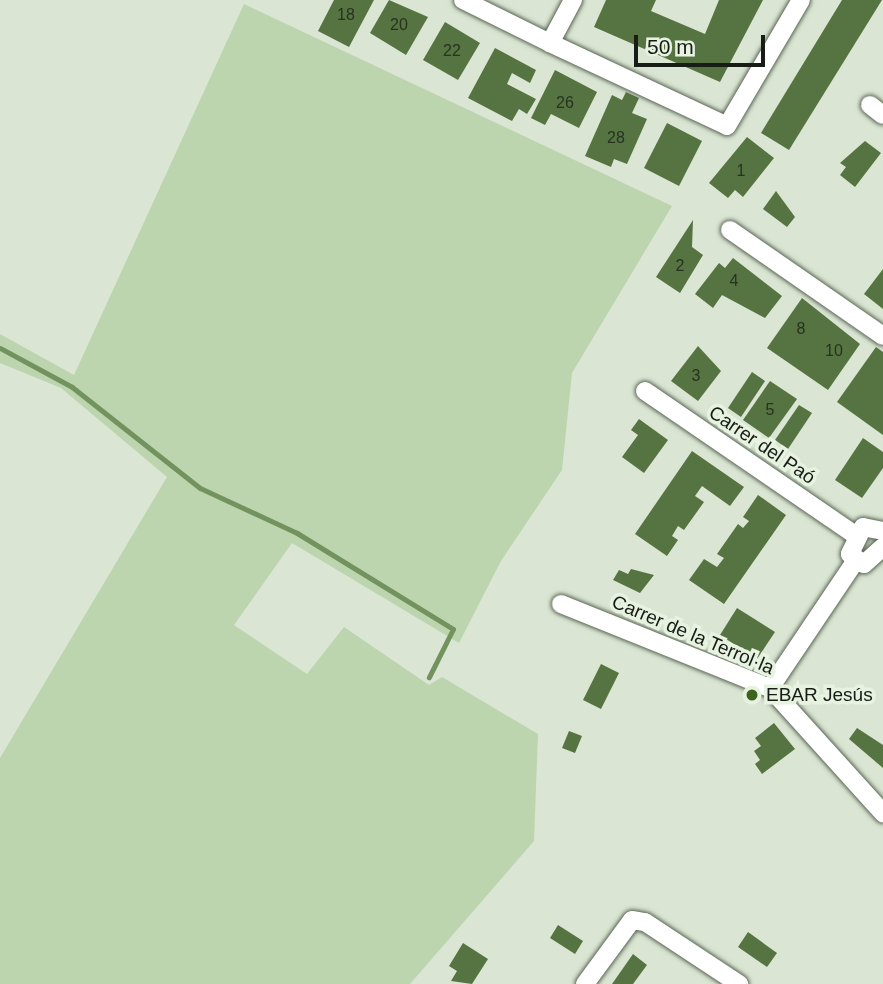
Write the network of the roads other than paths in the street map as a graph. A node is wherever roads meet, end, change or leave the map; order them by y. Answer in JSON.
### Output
{"nodes":[{"id":1,"x":463,"y":0,"type":"edge"},
{"id":2,"x":573,"y":0,"type":"edge"},
{"id":3,"x":801,"y":0,"type":"edge"},
{"id":4,"x":550,"y":43,"type":"junction"},
{"id":5,"x":730,"y":230,"type":"dead end"},
{"id":6,"x":883,"y":336,"type":"edge"},
{"id":7,"x":645,"y":391,"type":"dead end"},
{"id":8,"x":882,"y":525,"type":"edge"},
{"id":9,"x":855,"y":535,"type":"junction"},
{"id":10,"x":882,"y":551,"type":"edge"},
{"id":11,"x":854,"y":563,"type":"junction"},
{"id":12,"x":561,"y":604,"type":"dead end"},
{"id":13,"x":770,"y":688,"type":"junction"},
{"id":14,"x":883,"y":813,"type":"edge"},
{"id":15,"x":585,"y":984,"type":"edge"},
{"id":16,"x":739,"y":984,"type":"edge"}],
"edges":[{"from":1,"to":4,"type":"street"},
{"from":2,"to":4,"type":"street"},
{"from":3,"to":4,"type":"street"},
{"from":5,"to":6,"type":"street"},
{"from":7,"to":9,"type":"street","name":"Carrer del Paó"},
{"from":8,"to":9,"type":"street"},
{"from":9,"to":11,"type":"street"},
{"from":10,"to":11,"type":"street"},
{"from":11,"to":13,"type":"street"},
{"from":12,"to":13,"type":"street","name":"Carrer de la Terrol·la"},
{"from":13,"to":14,"type":"street","name":"Carrer de la Terrol·la"},
{"from":15,"to":16,"type":"street"}]}
